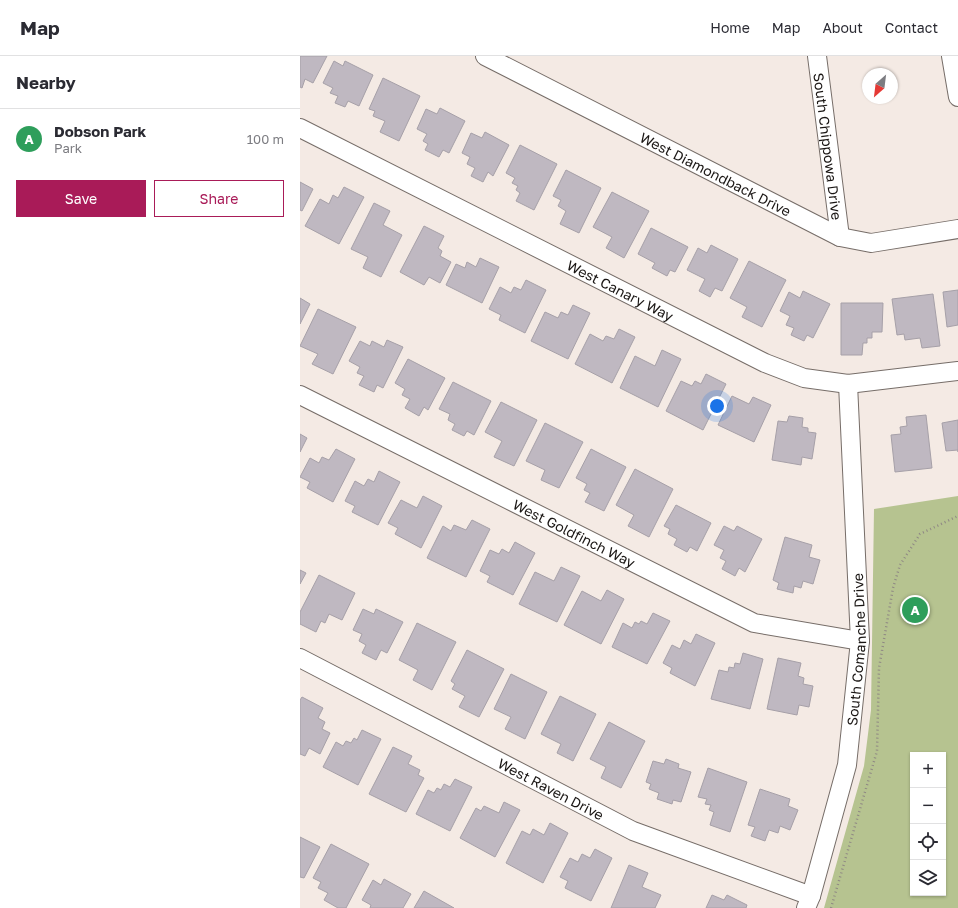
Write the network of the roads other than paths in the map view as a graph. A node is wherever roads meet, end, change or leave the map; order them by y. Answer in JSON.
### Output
{"nodes":[{"id":1,"x":485,"y":56,"type":"edge"},
{"id":2,"x":817,"y":56,"type":"edge"},
{"id":3,"x":951,"y":56,"type":"edge"},
{"id":4,"x":958,"y":97,"type":"edge"},
{"id":5,"x":300,"y":128,"type":"edge"},
{"id":6,"x":958,"y":229,"type":"edge"},
{"id":7,"x":840,"y":237,"type":"junction"},
{"id":8,"x":958,"y":370,"type":"edge"},
{"id":9,"x":848,"y":384,"type":"junction"},
{"id":10,"x":300,"y":395,"type":"edge"},
{"id":11,"x":860,"y":641,"type":"junction"},
{"id":12,"x":300,"y":658,"type":"edge"},
{"id":13,"x":809,"y":902,"type":"edge"}],
"edges":[{"from":1,"to":7,"type":"street","name":"West Diamondback Drive"},
{"from":2,"to":7,"type":"street","name":"South Chippowa Drive"},
{"from":3,"to":4,"type":"street"},
{"from":5,"to":9,"type":"street","name":"West Canary Way"},
{"from":6,"to":7,"type":"street","name":"West Diamondback Drive"},
{"from":8,"to":9,"type":"street","name":"West Canary Way"},
{"from":9,"to":11,"type":"street","name":"South Comanche Drive"},
{"from":10,"to":11,"type":"street","name":"West Goldfinch Way"},
{"from":11,"to":13,"type":"street","name":"South Comanche Drive"},
{"from":12,"to":13,"type":"street","name":"West Raven Drive"}]}
